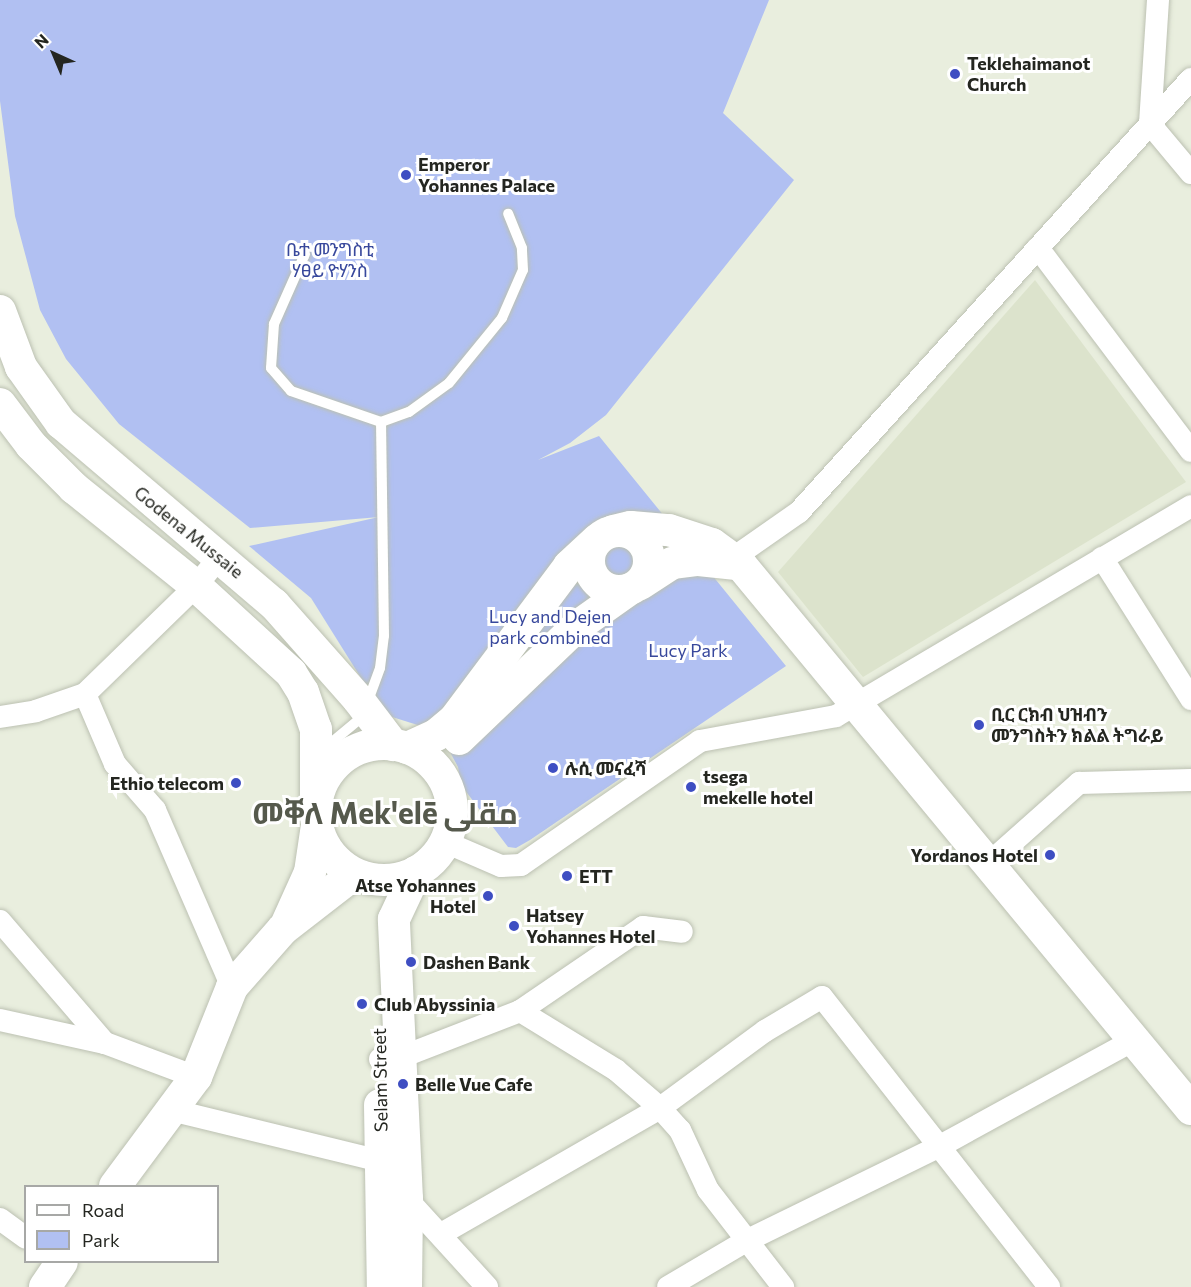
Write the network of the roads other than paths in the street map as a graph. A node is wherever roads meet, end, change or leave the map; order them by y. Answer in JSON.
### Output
{"nodes":[{"id":1,"x":1158,"y":0,"type":"edge"},
{"id":2,"x":1191,"y":79,"type":"edge"},
{"id":3,"x":1150,"y":124,"type":"junction"},
{"id":4,"x":1191,"y":173,"type":"edge"},
{"id":5,"x":508,"y":214,"type":"dead end"},
{"id":6,"x":1038,"y":248,"type":"junction"},
{"id":7,"x":305,"y":254,"type":"dead end"},
{"id":8,"x":0,"y":311,"type":"edge"},
{"id":9,"x":0,"y":404,"type":"edge"},
{"id":10,"x":381,"y":422,"type":"junction"},
{"id":11,"x":1191,"y":451,"type":"edge"},
{"id":12,"x":1191,"y":506,"type":"edge"},
{"id":13,"x":605,"y":536,"type":"junction"},
{"id":14,"x":220,"y":556,"type":"junction"},
{"id":15,"x":1102,"y":558,"type":"junction"},
{"id":16,"x":734,"y":562,"type":"junction"},
{"id":17,"x":196,"y":586,"type":"junction"},
{"id":18,"x":635,"y":586,"type":"junction"},
{"id":19,"x":85,"y":694,"type":"junction"},
{"id":20,"x":1191,"y":699,"type":"edge"},
{"id":21,"x":855,"y":706,"type":"junction"},
{"id":22,"x":366,"y":708,"type":"junction"},
{"id":23,"x":0,"y":717,"type":"edge"},
{"id":24,"x":400,"y":747,"type":"junction"},
{"id":25,"x":318,"y":754,"type":"junction"},
{"id":26,"x":440,"y":774,"type":"junction"},
{"id":27,"x":1191,"y":780,"type":"edge"},
{"id":28,"x":317,"y":818,"type":"junction"},
{"id":29,"x":445,"y":842,"type":"junction"},
{"id":30,"x":988,"y":864,"type":"junction"},
{"id":31,"x":416,"y":872,"type":"junction"},
{"id":32,"x":358,"y":875,"type":"junction"},
{"id":33,"x":0,"y":921,"type":"edge"},
{"id":34,"x":283,"y":929,"type":"junction"},
{"id":35,"x":682,"y":932,"type":"dead end"},
{"id":36,"x":232,"y":987,"type":"junction"},
{"id":37,"x":520,"y":1011,"type":"junction"},
{"id":38,"x":0,"y":1020,"type":"edge"},
{"id":39,"x":1132,"y":1041,"type":"junction"},
{"id":40,"x":105,"y":1043,"type":"junction"},
{"id":41,"x":390,"y":1059,"type":"junction"},
{"id":42,"x":196,"y":1077,"type":"junction"},
{"id":43,"x":660,"y":1108,"type":"junction"},
{"id":44,"x":1191,"y":1108,"type":"edge"},
{"id":45,"x":171,"y":1110,"type":"junction"},
{"id":46,"x":942,"y":1145,"type":"junction"},
{"id":47,"x":391,"y":1156,"type":"junction"},
{"id":48,"x":117,"y":1185,"type":"edge"},
{"id":49,"x":407,"y":1199,"type":"junction"},
{"id":50,"x":0,"y":1220,"type":"edge"},
{"id":51,"x":441,"y":1234,"type":"junction"},
{"id":52,"x":24,"y":1237,"type":"edge"},
{"id":53,"x":746,"y":1241,"type":"junction"},
{"id":54,"x":383,"y":1287,"type":"edge"},
{"id":55,"x":406,"y":1287,"type":"edge"},
{"id":56,"x":487,"y":1287,"type":"edge"},
{"id":57,"x":668,"y":1287,"type":"edge"},
{"id":58,"x":783,"y":1287,"type":"edge"},
{"id":59,"x":1049,"y":1287,"type":"edge"}],
"edges":[{"from":1,"to":3,"type":"street"},
{"from":2,"to":3,"type":"street"},
{"from":3,"to":4,"type":"street"},
{"from":3,"to":6,"type":"street"},
{"from":5,"to":10,"type":"lane"},
{"from":6,"to":11,"type":"street"},
{"from":6,"to":16,"type":"street"},
{"from":7,"to":10,"type":"lane"},
{"from":8,"to":14,"type":"street","name":"Godena Mussaie"},
{"from":9,"to":17,"type":"street","name":"Godena Mussaie"},
{"from":10,"to":22,"type":"lane"},
{"from":12,"to":15,"type":"street"},
{"from":13,"to":16,"type":"street"},
{"from":13,"to":18,"type":"street"},
{"from":13,"to":18,"type":"street"},
{"from":13,"to":24,"type":"street"},
{"from":14,"to":17,"type":"street"},
{"from":14,"to":22,"type":"street","name":"Godena Mussaie"},
{"from":15,"to":20,"type":"street"},
{"from":15,"to":21,"type":"street"},
{"from":16,"to":18,"type":"street"},
{"from":16,"to":21,"type":"street"},
{"from":17,"to":19,"type":"street"},
{"from":17,"to":25,"type":"street","name":"Godena Mussaie"},
{"from":18,"to":26,"type":"street"},
{"from":19,"to":23,"type":"street"},
{"from":19,"to":36,"type":"street"},
{"from":21,"to":29,"type":"street"},
{"from":21,"to":30,"type":"street"},
{"from":22,"to":24,"type":"street","name":"Godena Mussaie"},
{"from":22,"to":25,"type":"lane"},
{"from":24,"to":26,"type":"street"},
{"from":24,"to":28,"type":"street"},
{"from":25,"to":28,"type":"street","name":"Godena Mussaie"},
{"from":26,"to":29,"type":"street"},
{"from":27,"to":30,"type":"street"},
{"from":28,"to":32,"type":"street"},
{"from":28,"to":34,"type":"street"},
{"from":29,"to":31,"type":"street"},
{"from":30,"to":39,"type":"street"},
{"from":31,"to":32,"type":"street"},
{"from":31,"to":41,"type":"street"},
{"from":32,"to":34,"type":"street"},
{"from":32,"to":41,"type":"street","name":"Selam Street"},
{"from":33,"to":40,"type":"street"},
{"from":34,"to":36,"type":"street"},
{"from":35,"to":37,"type":"street"},
{"from":36,"to":42,"type":"street"},
{"from":37,"to":41,"type":"street"},
{"from":37,"to":43,"type":"street"},
{"from":38,"to":40,"type":"street"},
{"from":39,"to":44,"type":"street"},
{"from":39,"to":46,"type":"street"},
{"from":40,"to":42,"type":"street"},
{"from":41,"to":47,"type":"street"},
{"from":42,"to":45,"type":"street"},
{"from":43,"to":46,"type":"street"},
{"from":43,"to":51,"type":"street"},
{"from":43,"to":53,"type":"street"},
{"from":45,"to":47,"type":"street"},
{"from":45,"to":48,"type":"street"},
{"from":46,"to":53,"type":"street"},
{"from":46,"to":59,"type":"street"},
{"from":47,"to":49,"type":"street","name":"Selam Street"},
{"from":47,"to":54,"type":"street"},
{"from":49,"to":51,"type":"street"},
{"from":49,"to":55,"type":"street","name":"Selam Street"},
{"from":50,"to":52,"type":"street"},
{"from":51,"to":56,"type":"street"},
{"from":53,"to":57,"type":"street"},
{"from":53,"to":58,"type":"street"}]}
